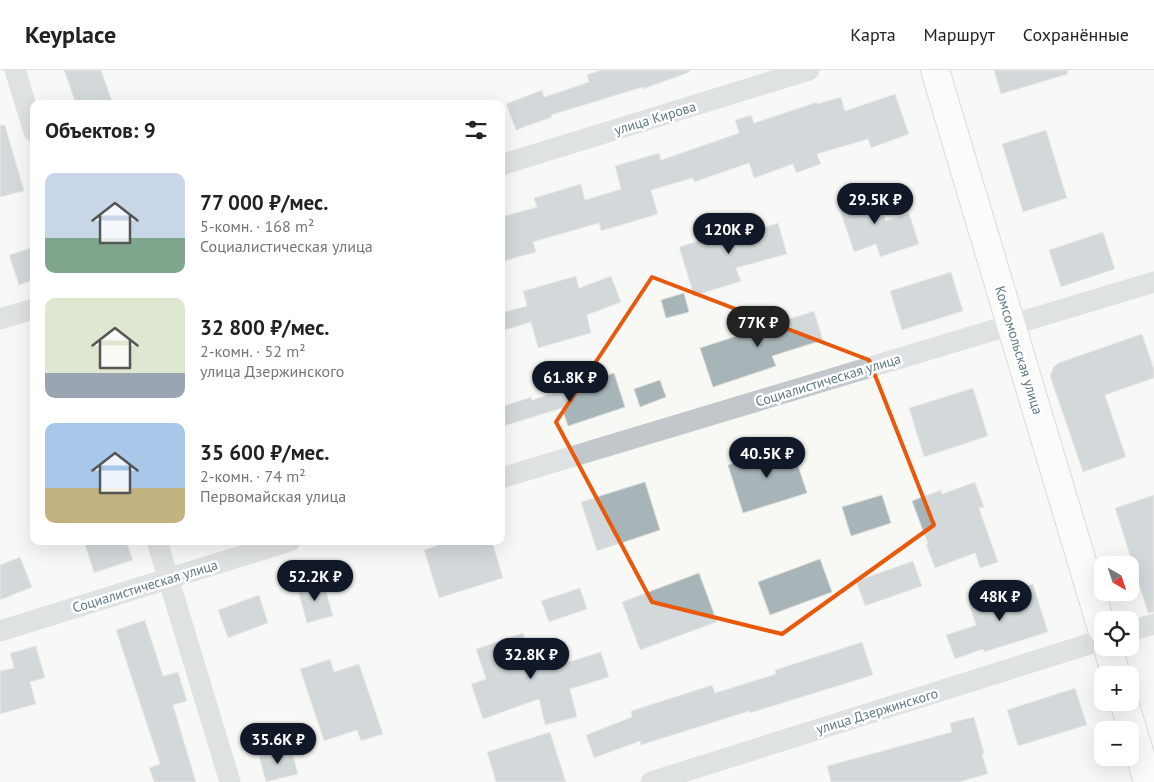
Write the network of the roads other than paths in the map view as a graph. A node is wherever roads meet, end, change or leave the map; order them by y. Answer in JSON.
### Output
{"nodes":[{"id":1,"x":15,"y":70,"type":"edge"},
{"id":2,"x":809,"y":70,"type":"edge"},
{"id":3,"x":935,"y":70,"type":"edge"},
{"id":4,"x":30,"y":119,"type":"edge"},
{"id":5,"x":505,"y":164,"type":"edge"},
{"id":6,"x":1154,"y":282,"type":"edge"},
{"id":7,"x":30,"y":310,"type":"edge"},
{"id":8,"x":0,"y":319,"type":"edge"},
{"id":9,"x":1011,"y":325,"type":"junction"},
{"id":10,"x":505,"y":477,"type":"edge"},
{"id":11,"x":158,"y":545,"type":"edge"},
{"id":12,"x":277,"y":545,"type":"edge"},
{"id":13,"x":168,"y":578,"type":"junction"},
{"id":14,"x":1096,"y":611,"type":"edge"},
{"id":15,"x":1154,"y":624,"type":"edge"},
{"id":16,"x":1139,"y":628,"type":"edge"},
{"id":17,"x":0,"y":631,"type":"edge"},
{"id":18,"x":1094,"y":643,"type":"edge"},
{"id":19,"x":1127,"y":711,"type":"edge"},
{"id":20,"x":230,"y":782,"type":"edge"},
{"id":21,"x":651,"y":782,"type":"edge"},
{"id":22,"x":1148,"y":782,"type":"edge"}],
"edges":[{"from":1,"to":4,"type":"street"},
{"from":2,"to":5,"type":"street","name":"улица Кирова"},
{"from":3,"to":9,"type":"main road","name":"Комсомольская улица"},
{"from":6,"to":9,"type":"street","name":"Социалистическая улица"},
{"from":7,"to":8,"type":"street"},
{"from":9,"to":10,"type":"street","name":"Социалистическая улица"},
{"from":9,"to":14,"type":"main road","name":"Комсомольская улица"},
{"from":11,"to":13,"type":"street"},
{"from":12,"to":13,"type":"street","name":"Социалистическая улица"},
{"from":13,"to":17,"type":"street","name":"Социалистическая улица"},
{"from":13,"to":20,"type":"street"},
{"from":15,"to":16,"type":"street"},
{"from":18,"to":21,"type":"street","name":"улица Дзержинского"},
{"from":19,"to":22,"type":"main road"}]}
